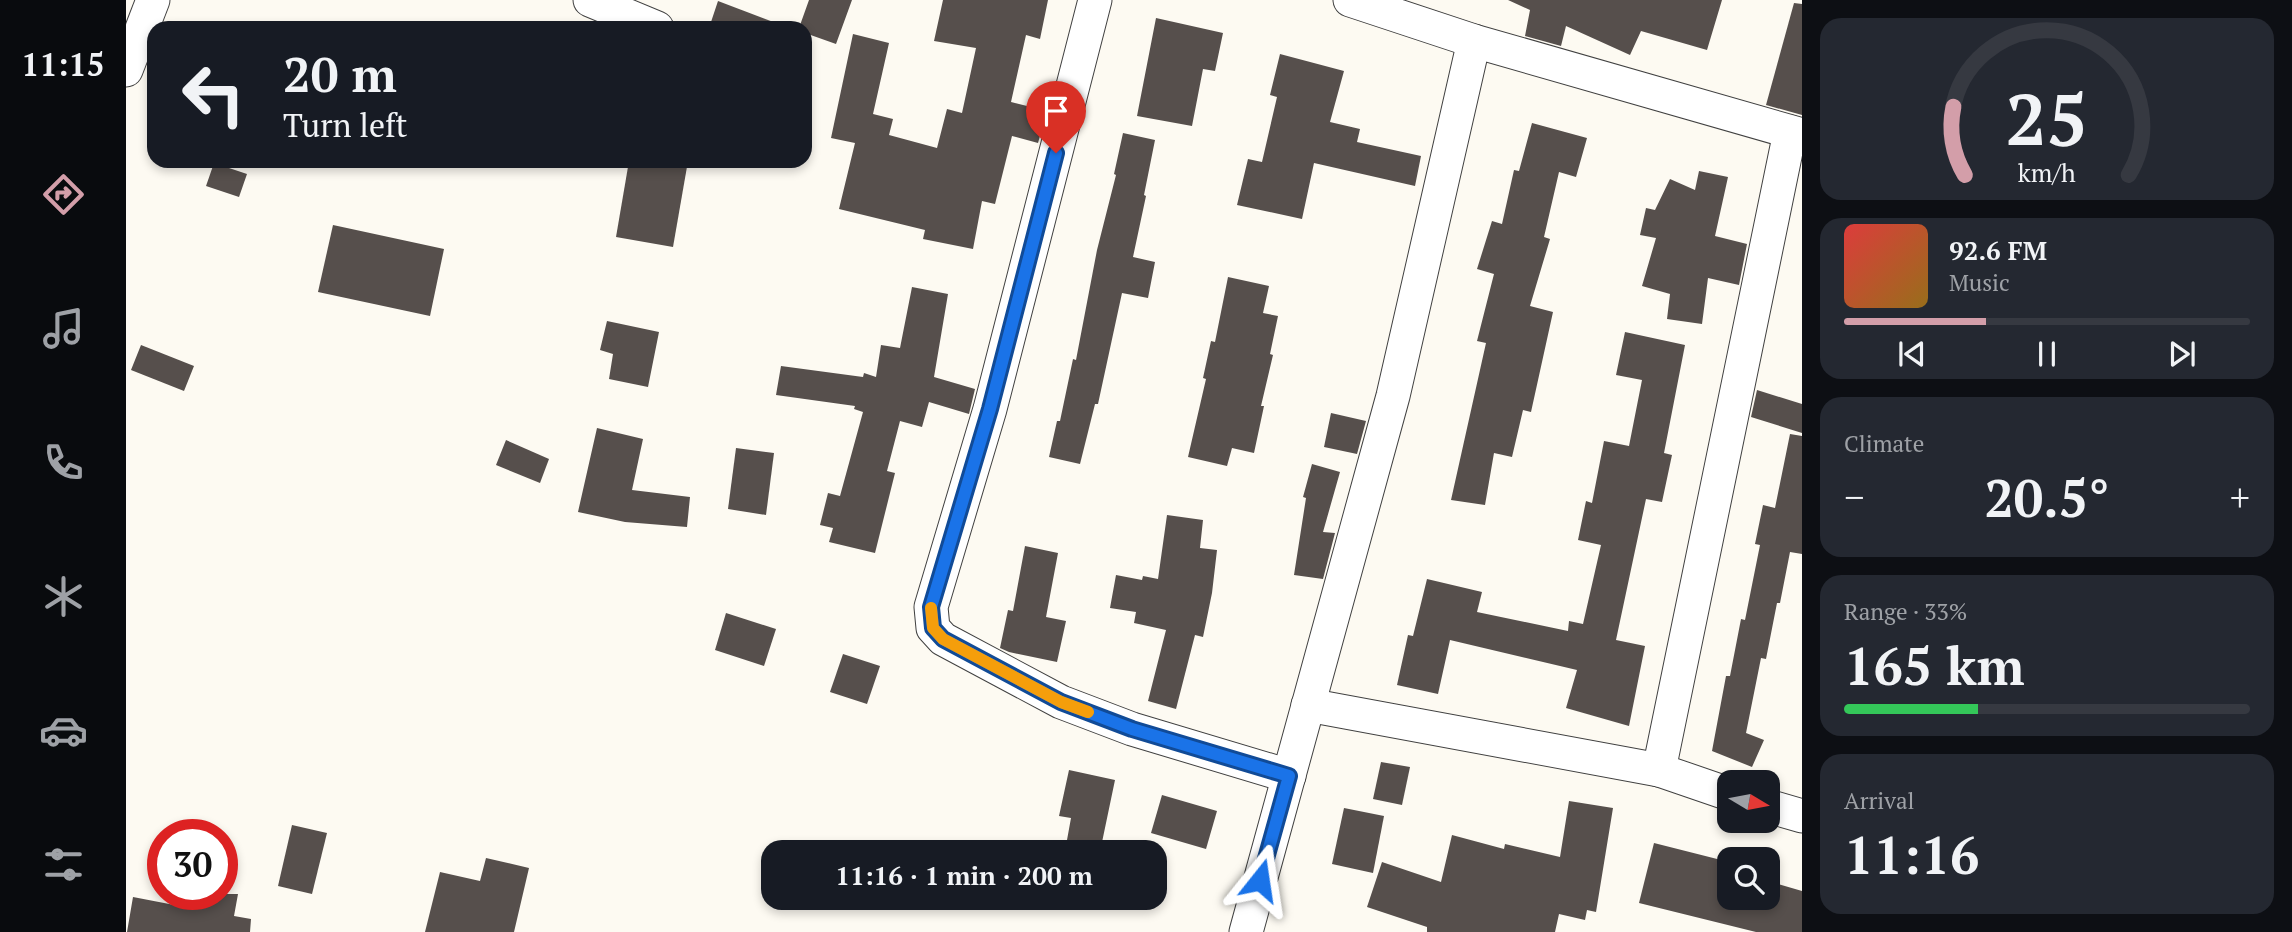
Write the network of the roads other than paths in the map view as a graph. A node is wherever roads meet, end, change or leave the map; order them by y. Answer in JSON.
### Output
{"nodes":[{"id":1,"x":153,"y":0,"type":"edge"},
{"id":2,"x":590,"y":0,"type":"edge"},
{"id":3,"x":1095,"y":0,"type":"edge"},
{"id":4,"x":1349,"y":0,"type":"edge"},
{"id":5,"x":640,"y":21,"type":"edge"},
{"id":6,"x":1474,"y":41,"type":"junction"},
{"id":7,"x":126,"y":70,"type":"edge"},
{"id":8,"x":1796,"y":133,"type":"edge"},
{"id":9,"x":1308,"y":705,"type":"junction"},
{"id":10,"x":1659,"y":770,"type":"junction"},
{"id":11,"x":1289,"y":776,"type":"junction"},
{"id":12,"x":1717,"y":790,"type":"edge"},
{"id":13,"x":1780,"y":810,"type":"edge"},
{"id":14,"x":1802,"y":816,"type":"edge"},
{"id":15,"x":1246,"y":932,"type":"edge"}],
"edges":[{"from":1,"to":7,"type":"street"},
{"from":2,"to":5,"type":"street"},
{"from":3,"to":11,"type":"street"},
{"from":4,"to":6,"type":"street"},
{"from":6,"to":8,"type":"street"},
{"from":6,"to":9,"type":"street"},
{"from":8,"to":10,"type":"street"},
{"from":9,"to":10,"type":"street"},
{"from":9,"to":11,"type":"street"},
{"from":10,"to":12,"type":"street"},
{"from":11,"to":15,"type":"street"},
{"from":13,"to":14,"type":"street"}]}
